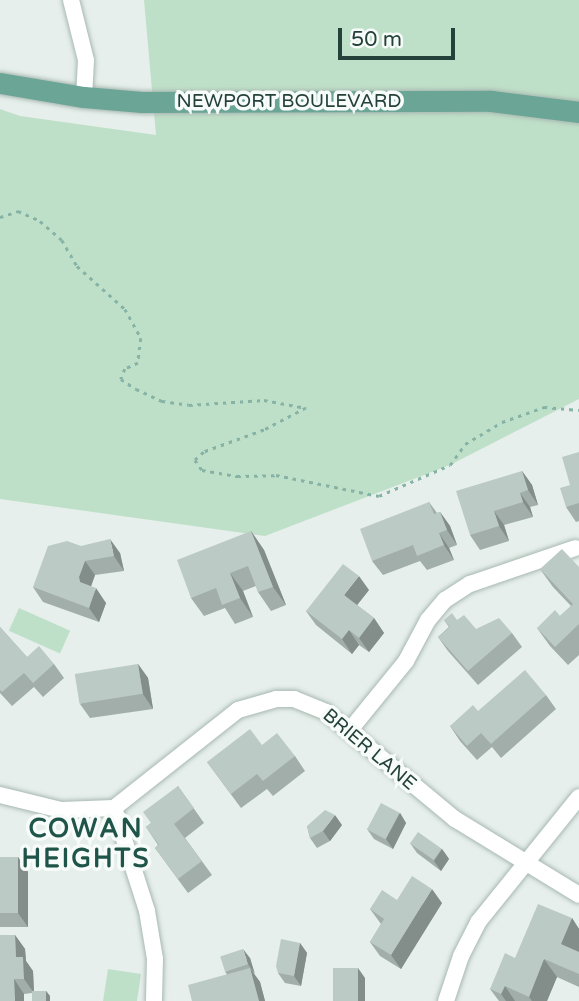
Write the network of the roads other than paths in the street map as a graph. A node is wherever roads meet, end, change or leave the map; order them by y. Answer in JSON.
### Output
{"nodes":[{"id":1,"x":71,"y":0,"type":"edge"},
{"id":2,"x":0,"y":83,"type":"edge"},
{"id":3,"x":84,"y":97,"type":"junction"},
{"id":4,"x":579,"y":111,"type":"edge"},
{"id":5,"x":575,"y":548,"type":"dead end"},
{"id":6,"x":350,"y":730,"type":"junction"},
{"id":7,"x":0,"y":795,"type":"edge"},
{"id":8,"x":579,"y":797,"type":"edge"},
{"id":9,"x":114,"y":808,"type":"junction"},
{"id":10,"x":527,"y":861,"type":"junction"},
{"id":11,"x":579,"y":895,"type":"edge"},
{"id":12,"x":154,"y":1001,"type":"edge"},
{"id":13,"x":446,"y":1001,"type":"edge"}],
"edges":[{"from":1,"to":3,"type":"street"},
{"from":2,"to":3,"type":"main road","name":"NEWPORT BOULEVARD"},
{"from":3,"to":4,"type":"main road","name":"NEWPORT BOULEVARD"},
{"from":5,"to":6,"type":"street"},
{"from":6,"to":9,"type":"street","name":"BRIER LANE"},
{"from":6,"to":10,"type":"street","name":"BRIER LANE"},
{"from":7,"to":9,"type":"street"},
{"from":8,"to":10,"type":"street"},
{"from":9,"to":12,"type":"street"},
{"from":10,"to":11,"type":"street","name":"BRIER LANE"},
{"from":10,"to":13,"type":"street"}]}
